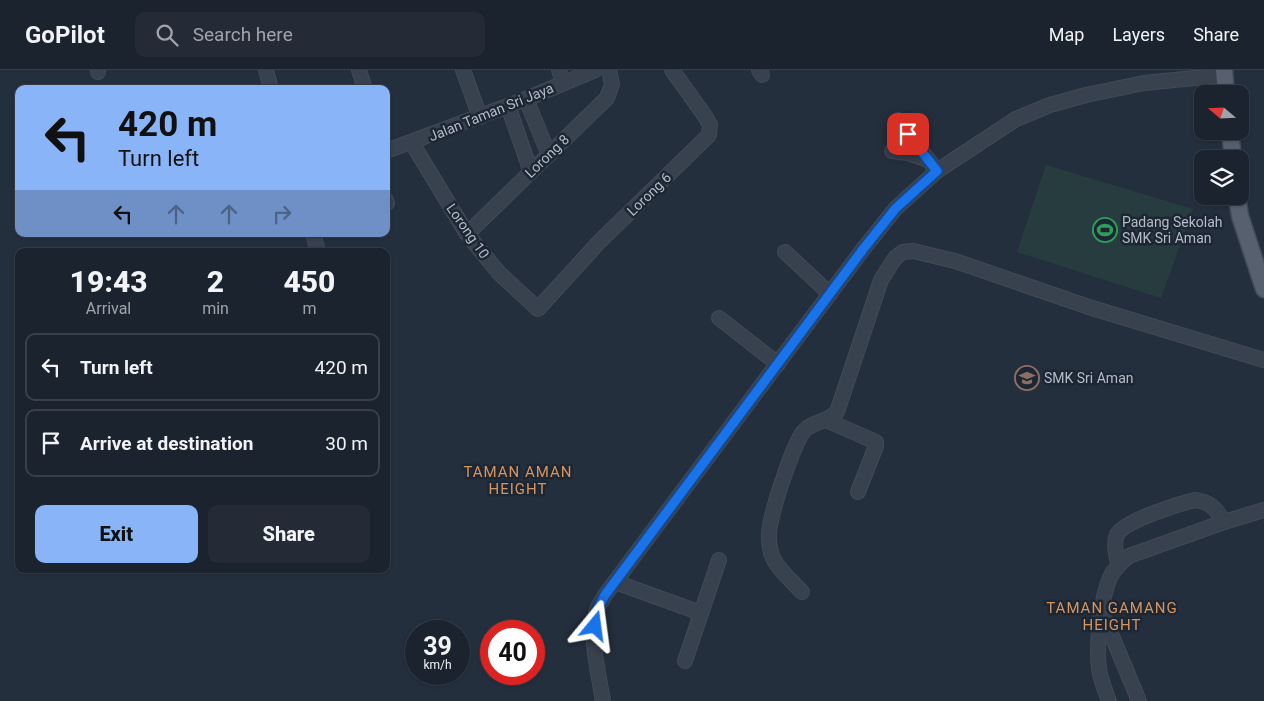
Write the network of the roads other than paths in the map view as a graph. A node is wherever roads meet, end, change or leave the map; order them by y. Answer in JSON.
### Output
{"nodes":[{"id":1,"x":266,"y":70,"type":"edge"},
{"id":2,"x":359,"y":70,"type":"edge"},
{"id":3,"x":463,"y":70,"type":"edge"},
{"id":4,"x":595,"y":70,"type":"edge"},
{"id":5,"x":609,"y":70,"type":"edge"},
{"id":6,"x":672,"y":70,"type":"edge"},
{"id":7,"x":1224,"y":73,"type":"edge"},
{"id":8,"x":561,"y":76,"type":"edge"},
{"id":9,"x":270,"y":85,"type":"edge"},
{"id":10,"x":364,"y":85,"type":"edge"},
{"id":11,"x":526,"y":99,"type":"junction"},
{"id":12,"x":508,"y":106,"type":"junction"},
{"id":13,"x":480,"y":117,"type":"junction"},
{"id":14,"x":898,"y":120,"type":"dead end"},
{"id":15,"x":412,"y":143,"type":"junction"},
{"id":16,"x":390,"y":150,"type":"edge"},
{"id":17,"x":892,"y":151,"type":"dead end"},
{"id":18,"x":549,"y":154,"type":"junction"},
{"id":19,"x":928,"y":160,"type":"junction"},
{"id":20,"x":937,"y":171,"type":"junction"},
{"id":21,"x":531,"y":172,"type":"junction"},
{"id":22,"x":1238,"y":205,"type":"edge"},
{"id":23,"x":467,"y":234,"type":"junction"},
{"id":24,"x":785,"y":252,"type":"dead end"},
{"id":25,"x":1264,"y":289,"type":"edge"},
{"id":26,"x":830,"y":294,"type":"junction"},
{"id":27,"x":538,"y":309,"type":"joint"},
{"id":28,"x":720,"y":318,"type":"dead end"},
{"id":29,"x":1264,"y":360,"type":"edge"},
{"id":30,"x":778,"y":364,"type":"junction"},
{"id":31,"x":826,"y":420,"type":"junction"},
{"id":32,"x":858,"y":492,"type":"dead end"},
{"id":33,"x":1264,"y":510,"type":"edge"},
{"id":34,"x":1224,"y":522,"type":"junction"},
{"id":35,"x":719,"y":560,"type":"dead end"},
{"id":36,"x":1119,"y":565,"type":"junction"},
{"id":37,"x":615,"y":582,"type":"junction"},
{"id":38,"x":802,"y":592,"type":"dead end"},
{"id":39,"x":1102,"y":612,"type":"junction"},
{"id":40,"x":701,"y":613,"type":"junction"},
{"id":41,"x":685,"y":661,"type":"dead end"},
{"id":42,"x":603,"y":701,"type":"edge"},
{"id":43,"x":1109,"y":701,"type":"edge"},
{"id":44,"x":1139,"y":701,"type":"edge"}],
"edges":[{"from":1,"to":9,"type":"street"},
{"from":2,"to":10,"type":"street"},
{"from":3,"to":13,"type":"street"},
{"from":4,"to":8,"type":"street","name":"Jalan Taman Sri Jaya"},
{"from":5,"to":18,"type":"street","name":"Lorong 8"},
{"from":6,"to":27,"type":"street","name":"Lorong 6"},
{"from":7,"to":20,"type":"street"},
{"from":8,"to":11,"type":"street","name":"Jalan Taman Sri Jaya"},
{"from":11,"to":12,"type":"street","name":"Jalan Taman Sri Jaya"},
{"from":11,"to":18,"type":"street"},
{"from":12,"to":13,"type":"street","name":"Jalan Taman Sri Jaya"},
{"from":12,"to":21,"type":"street"},
{"from":13,"to":15,"type":"street","name":"Jalan Taman Sri Jaya"},
{"from":14,"to":19,"type":"street"},
{"from":15,"to":16,"type":"street","name":"Jalan Taman Sri Jaya"},
{"from":15,"to":23,"type":"street","name":"Lorong 10"},
{"from":17,"to":19,"type":"street"},
{"from":18,"to":21,"type":"street","name":"Lorong 8"},
{"from":19,"to":20,"type":"street"},
{"from":20,"to":26,"type":"street"},
{"from":21,"to":23,"type":"street","name":"Lorong 8"},
{"from":22,"to":25,"type":"main road"},
{"from":23,"to":27,"type":"street","name":"Lorong 10"},
{"from":24,"to":26,"type":"street"},
{"from":26,"to":30,"type":"street"},
{"from":28,"to":30,"type":"street"},
{"from":29,"to":31,"type":"street"},
{"from":30,"to":37,"type":"street"},
{"from":31,"to":32,"type":"street"},
{"from":31,"to":38,"type":"street"},
{"from":33,"to":34,"type":"street"},
{"from":34,"to":36,"type":"street"},
{"from":34,"to":36,"type":"street"},
{"from":35,"to":40,"type":"street"},
{"from":36,"to":39,"type":"street"},
{"from":37,"to":40,"type":"street"},
{"from":37,"to":42,"type":"street"},
{"from":39,"to":43,"type":"street"},
{"from":39,"to":44,"type":"street"},
{"from":40,"to":41,"type":"street"}]}
